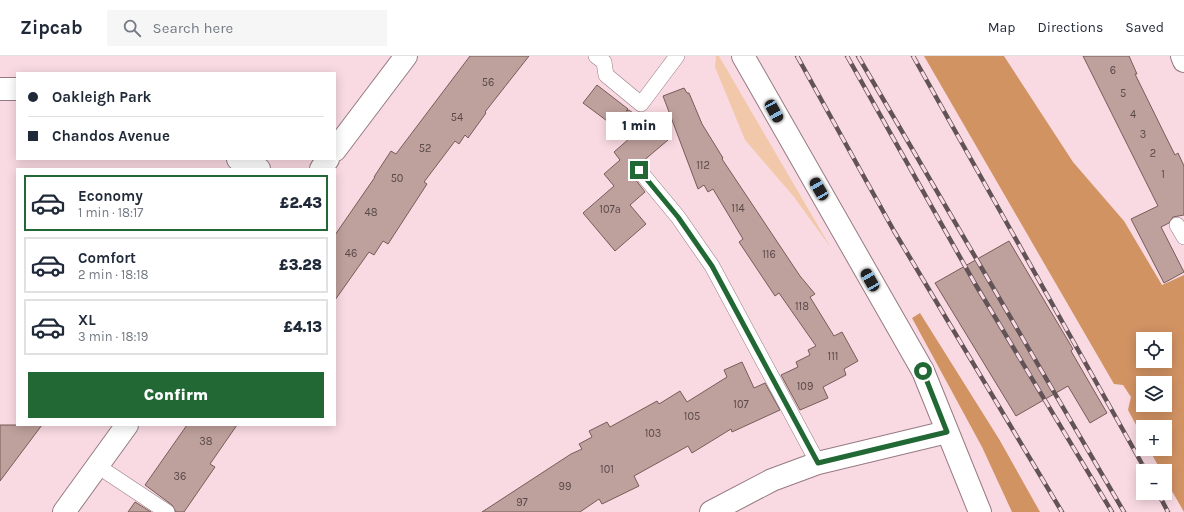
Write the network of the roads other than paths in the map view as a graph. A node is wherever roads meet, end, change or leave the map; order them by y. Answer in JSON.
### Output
{"nodes":[{"id":1,"x":406,"y":56,"type":"edge"},
{"id":2,"x":596,"y":56,"type":"edge"},
{"id":3,"x":677,"y":56,"type":"edge"},
{"id":4,"x":743,"y":56,"type":"edge"},
{"id":5,"x":1182,"y":56,"type":"edge"},
{"id":6,"x":1184,"y":61,"type":"edge"},
{"id":7,"x":0,"y":89,"type":"edge"},
{"id":8,"x":16,"y":89,"type":"edge"},
{"id":9,"x":336,"y":149,"type":"edge"},
{"id":10,"x":240,"y":160,"type":"edge"},
{"id":11,"x":257,"y":168,"type":"edge"},
{"id":12,"x":639,"y":170,"type":"dead end"},
{"id":13,"x":126,"y":426,"type":"edge"},
{"id":14,"x":947,"y":432,"type":"junction"},
{"id":15,"x":818,"y":463,"type":"junction"},
{"id":16,"x":96,"y":465,"type":"junction"},
{"id":17,"x":64,"y":512,"type":"edge"},
{"id":18,"x":167,"y":512,"type":"edge"},
{"id":19,"x":711,"y":512,"type":"edge"},
{"id":20,"x":980,"y":512,"type":"edge"}],
"edges":[{"from":1,"to":9,"type":"street"},
{"from":2,"to":3,"type":"lane"},
{"from":4,"to":14,"type":"street"},
{"from":5,"to":6,"type":"street"},
{"from":7,"to":8,"type":"street"},
{"from":10,"to":11,"type":"street"},
{"from":12,"to":15,"type":"lane"},
{"from":13,"to":16,"type":"street"},
{"from":14,"to":15,"type":"street"},
{"from":14,"to":20,"type":"street"},
{"from":15,"to":19,"type":"street"},
{"from":16,"to":17,"type":"street"},
{"from":16,"to":18,"type":"lane"}]}
